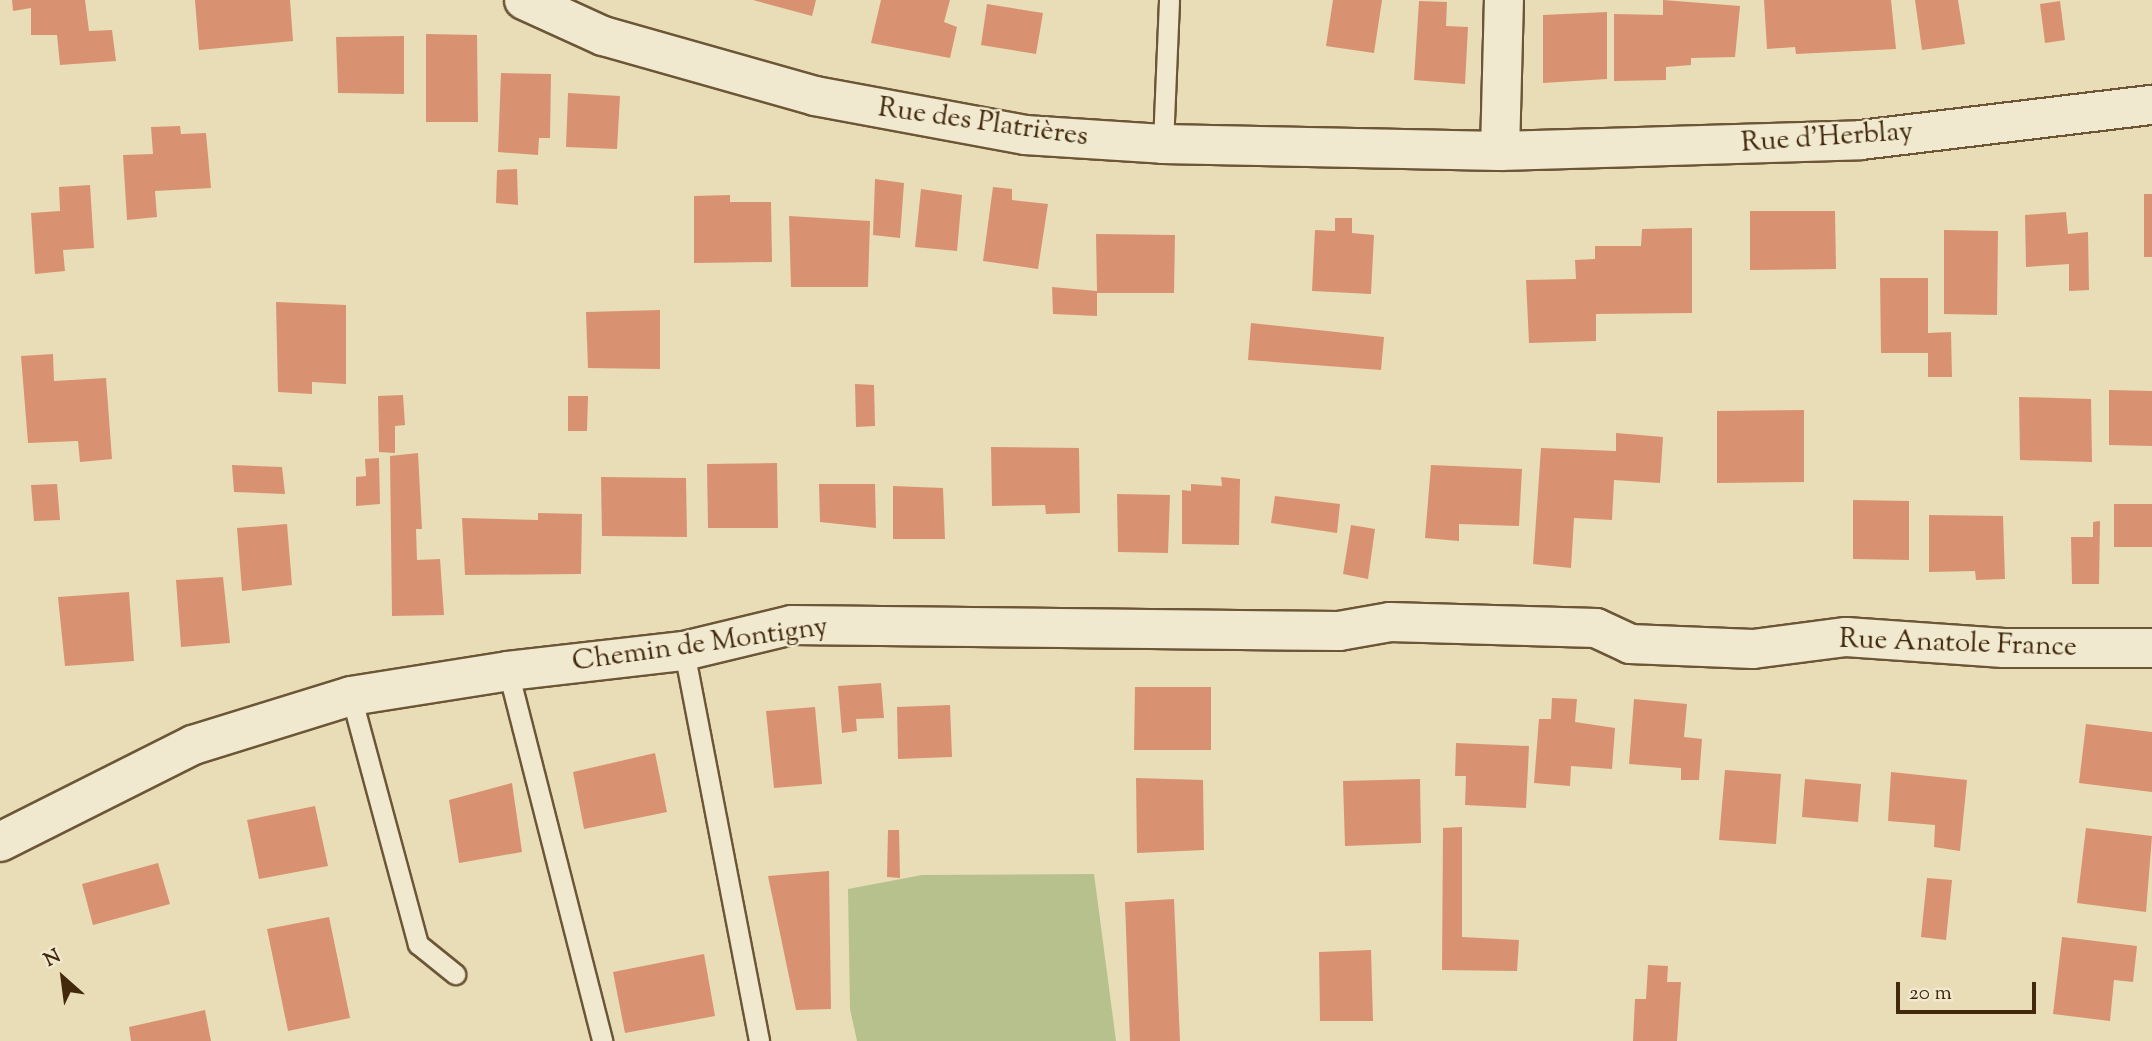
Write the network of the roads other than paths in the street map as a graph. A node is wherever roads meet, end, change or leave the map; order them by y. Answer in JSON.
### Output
{"nodes":[{"id":1,"x":524,"y":0,"type":"edge"},
{"id":2,"x":1169,"y":0,"type":"edge"},
{"id":3,"x":1504,"y":0,"type":"edge"},
{"id":4,"x":2152,"y":105,"type":"edge"},
{"id":5,"x":1163,"y":144,"type":"junction"},
{"id":6,"x":1500,"y":151,"type":"junction"},
{"id":7,"x":1390,"y":622,"type":"joint"},
{"id":8,"x":2152,"y":648,"type":"edge"},
{"id":9,"x":684,"y":652,"type":"junction"},
{"id":10,"x":508,"y":671,"type":"junction"},
{"id":11,"x":351,"y":696,"type":"junction"},
{"id":12,"x":0,"y":842,"type":"edge"},
{"id":13,"x":455,"y":974,"type":"dead end"},
{"id":14,"x":602,"y":1041,"type":"edge"},
{"id":15,"x":760,"y":1041,"type":"edge"}],
"edges":[{"from":1,"to":5,"type":"street","name":"Rue des Platrières"},
{"from":2,"to":5,"type":"lane"},
{"from":3,"to":6,"type":"street"},
{"from":4,"to":6,"type":"street","name":"Rue d'Herblay"},
{"from":5,"to":6,"type":"street","name":"Rue des Platrières"},
{"from":7,"to":8,"type":"street","name":"Rue Anatole France"},
{"from":7,"to":9,"type":"street","name":"Chemin de Montigny"},
{"from":9,"to":10,"type":"street","name":"Chemin de Montigny"},
{"from":9,"to":15,"type":"lane"},
{"from":10,"to":11,"type":"street","name":"Chemin de Montigny"},
{"from":10,"to":14,"type":"lane"},
{"from":11,"to":12,"type":"street","name":"Chemin de Montigny"},
{"from":11,"to":13,"type":"lane"}]}
